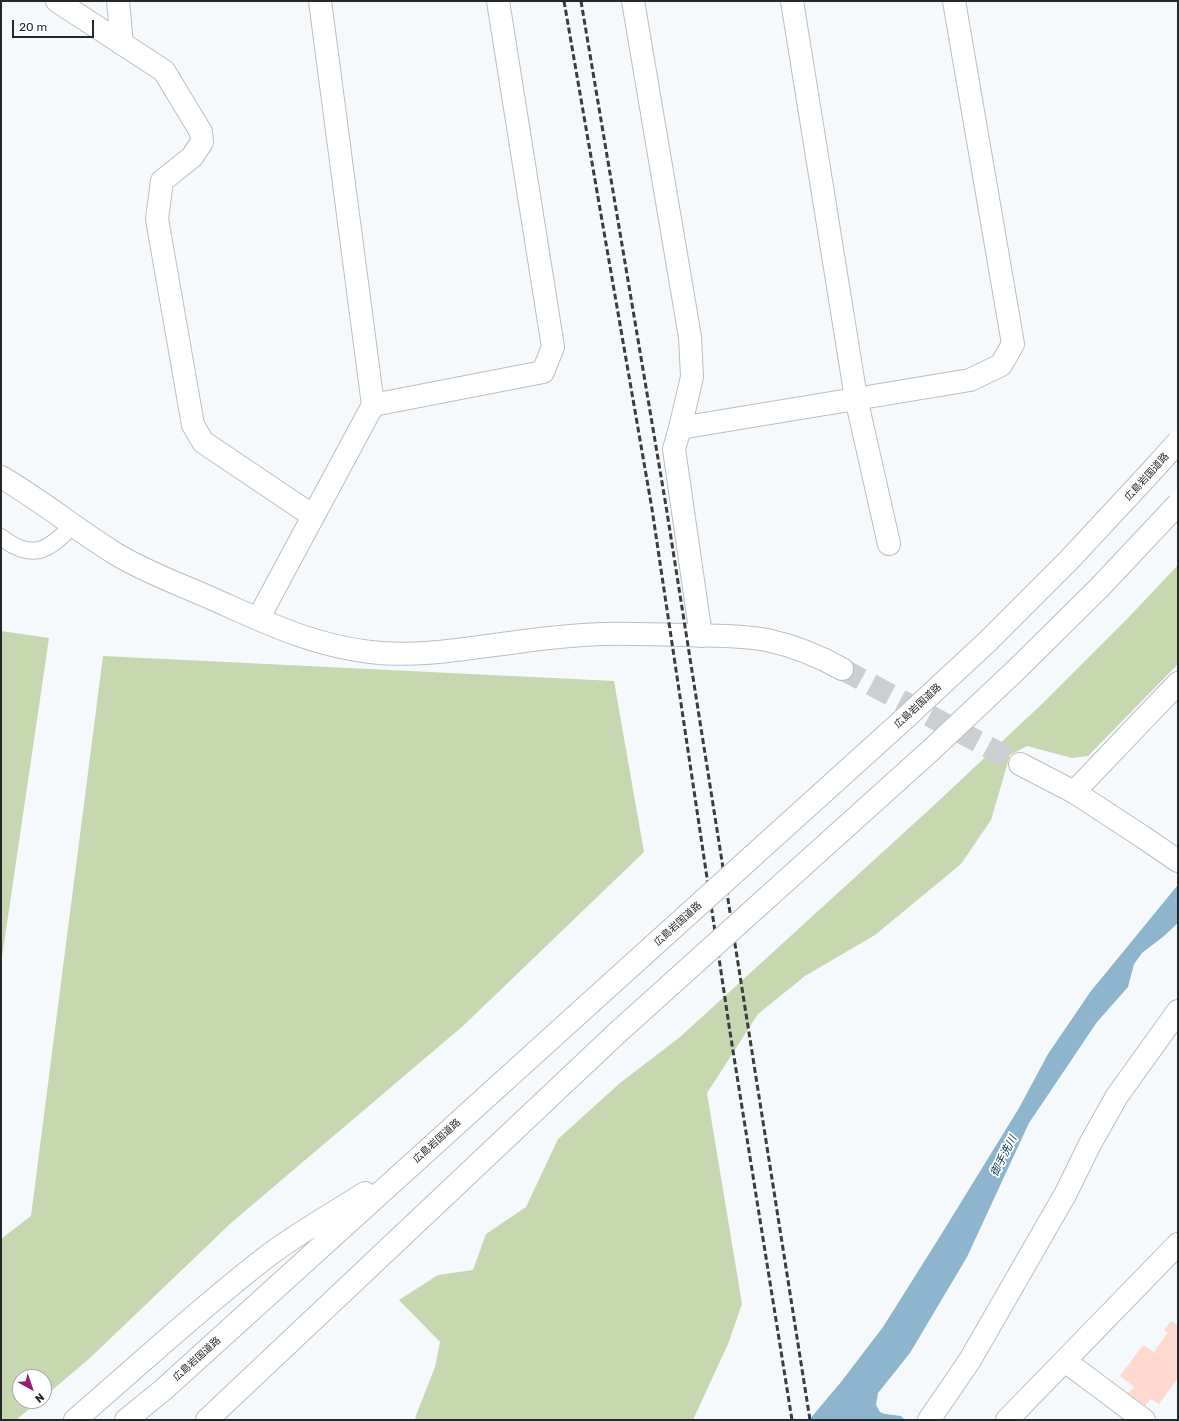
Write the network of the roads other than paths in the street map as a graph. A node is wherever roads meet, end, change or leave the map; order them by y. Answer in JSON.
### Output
{"nodes":[{"id":1,"x":57,"y":1,"type":"edge"},
{"id":2,"x":118,"y":1,"type":"edge"},
{"id":3,"x":320,"y":1,"type":"edge"},
{"id":4,"x":498,"y":1,"type":"edge"},
{"id":5,"x":633,"y":1,"type":"edge"},
{"id":6,"x":792,"y":1,"type":"edge"},
{"id":7,"x":954,"y":1,"type":"edge"},
{"id":8,"x":122,"y":44,"type":"junction"},
{"id":9,"x":856,"y":398,"type":"junction"},
{"id":10,"x":372,"y":405,"type":"junction"},
{"id":11,"x":680,"y":428,"type":"junction"},
{"id":12,"x":1178,"y":442,"type":"edge"},
{"id":13,"x":1,"y":477,"type":"edge"},
{"id":14,"x":1178,"y":504,"type":"edge"},
{"id":15,"x":314,"y":516,"type":"junction"},
{"id":16,"x":73,"y":525,"type":"junction"},
{"id":17,"x":1,"y":537,"type":"edge"},
{"id":18,"x":889,"y":544,"type":"dead end"},
{"id":19,"x":258,"y":619,"type":"junction"},
{"id":20,"x":701,"y":636,"type":"junction"},
{"id":21,"x":842,"y":669,"type":"tunnel mouth"},
{"id":22,"x":1178,"y":683,"type":"edge"},
{"id":23,"x":1020,"y":764,"type":"tunnel mouth"},
{"id":24,"x":1074,"y":792,"type":"junction"},
{"id":25,"x":1177,"y":860,"type":"edge"},
{"id":26,"x":1178,"y":1011,"type":"edge"},
{"id":27,"x":447,"y":1132,"type":"junction"},
{"id":28,"x":1178,"y":1244,"type":"edge"},
{"id":29,"x":1065,"y":1360,"type":"junction"},
{"id":30,"x":75,"y":1420,"type":"edge"},
{"id":31,"x":126,"y":1420,"type":"edge"},
{"id":32,"x":207,"y":1420,"type":"edge"},
{"id":33,"x":929,"y":1420,"type":"edge"},
{"id":34,"x":1006,"y":1420,"type":"edge"},
{"id":35,"x":1144,"y":1420,"type":"edge"}],
"edges":[{"from":1,"to":8,"type":"main road"},
{"from":2,"to":8,"type":"main road"},
{"from":3,"to":10,"type":"main road"},
{"from":4,"to":10,"type":"main road"},
{"from":5,"to":11,"type":"main road"},
{"from":6,"to":9,"type":"main road"},
{"from":7,"to":9,"type":"main road"},
{"from":8,"to":15,"type":"main road"},
{"from":9,"to":11,"type":"main road"},
{"from":9,"to":18,"type":"main road"},
{"from":10,"to":15,"type":"main road"},
{"from":11,"to":20,"type":"main road"},
{"from":12,"to":27,"type":"main road","name":"広島岩国道路","bridge":true},
{"from":13,"to":16,"type":"main road"},
{"from":14,"to":32,"type":"main road","bridge":true},
{"from":15,"to":19,"type":"main road"},
{"from":16,"to":17,"type":"lane"},
{"from":16,"to":19,"type":"main road"},
{"from":19,"to":20,"type":"main road"},
{"from":20,"to":21,"type":"main road"},
{"from":22,"to":24,"type":"main road"},
{"from":23,"to":24,"type":"main road"},
{"from":24,"to":25,"type":"main road"},
{"from":26,"to":33,"type":"main road"},
{"from":27,"to":30,"type":"main road"},
{"from":27,"to":31,"type":"main road","name":"広島岩国道路"},
{"from":28,"to":29,"type":"main road"},
{"from":29,"to":34,"type":"main road"},
{"from":29,"to":35,"type":"main road"}]}
